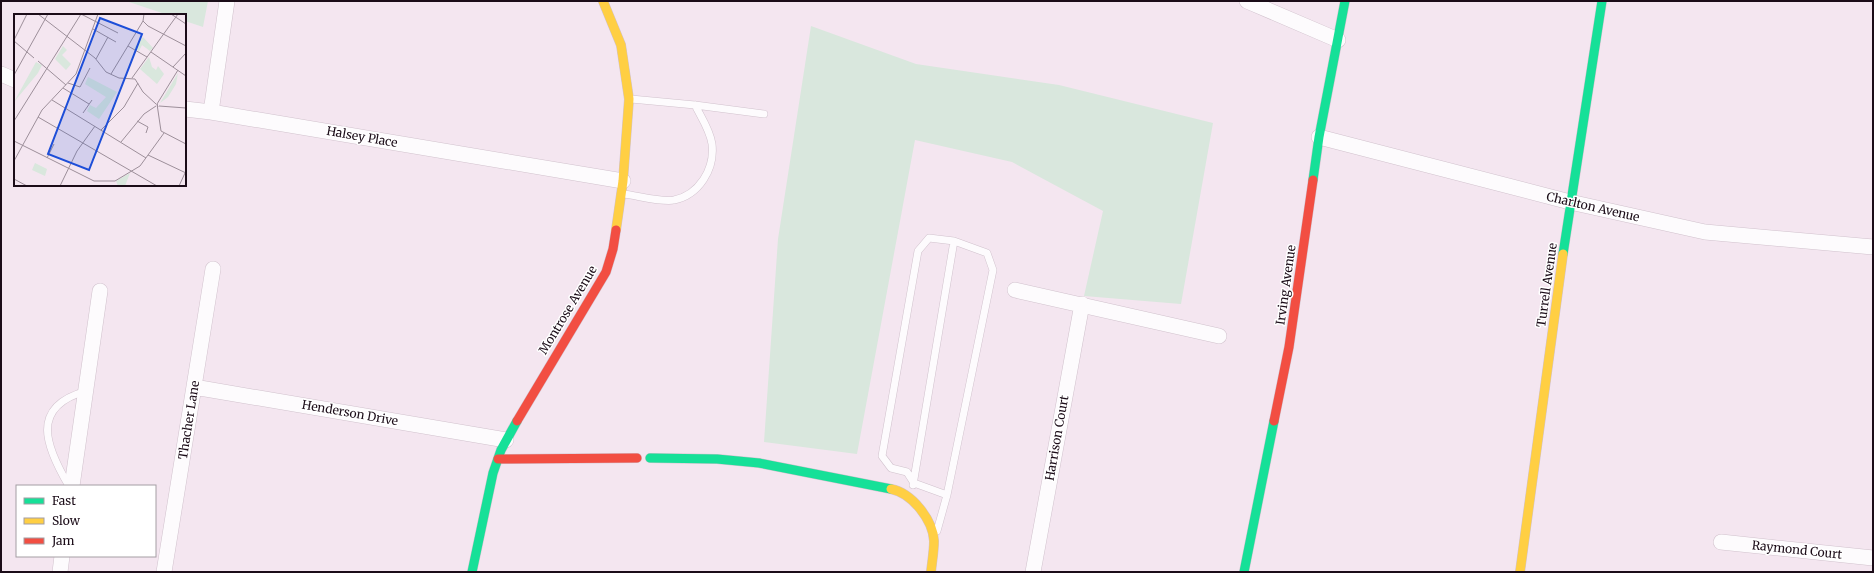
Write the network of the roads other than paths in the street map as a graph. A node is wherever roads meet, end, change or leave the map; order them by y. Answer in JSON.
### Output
{"nodes":[{"id":1,"x":227,"y":1,"type":"edge"},
{"id":2,"x":603,"y":1,"type":"edge"},
{"id":3,"x":1247,"y":1,"type":"edge"},
{"id":4,"x":1345,"y":1,"type":"edge"},
{"id":5,"x":1602,"y":1,"type":"edge"},
{"id":6,"x":1338,"y":40,"type":"junction"},
{"id":7,"x":1,"y":74,"type":"edge"},
{"id":8,"x":14,"y":80,"type":"edge"},
{"id":9,"x":628,"y":99,"type":"junction"},
{"id":10,"x":694,"y":105,"type":"junction"},
{"id":11,"x":186,"y":109,"type":"edge"},
{"id":12,"x":211,"y":112,"type":"junction"},
{"id":13,"x":764,"y":114,"type":"dead end"},
{"id":14,"x":1319,"y":137,"type":"junction"},
{"id":15,"x":622,"y":187,"type":"junction"},
{"id":16,"x":1570,"y":202,"type":"junction"},
{"id":17,"x":954,"y":241,"type":"junction"},
{"id":18,"x":1873,"y":247,"type":"edge"},
{"id":19,"x":213,"y":269,"type":"dead end"},
{"id":20,"x":1015,"y":290,"type":"dead end"},
{"id":21,"x":100,"y":291,"type":"dead end"},
{"id":22,"x":1082,"y":304,"type":"junction"},
{"id":23,"x":1219,"y":336,"type":"dead end"},
{"id":24,"x":194,"y":387,"type":"junction"},
{"id":25,"x":86,"y":391,"type":"junction"},
{"id":26,"x":506,"y":440,"type":"junction"},
{"id":27,"x":637,"y":458,"type":"dead end"},
{"id":28,"x":650,"y":458,"type":"dead end"},
{"id":29,"x":498,"y":459,"type":"junction"},
{"id":30,"x":914,"y":483,"type":"junction"},
{"id":31,"x":68,"y":485,"type":"edge"},
{"id":32,"x":72,"y":485,"type":"edge"},
{"id":33,"x":947,"y":495,"type":"junction"},
{"id":34,"x":908,"y":496,"type":"junction"},
{"id":35,"x":934,"y":540,"type":"junction"},
{"id":36,"x":1721,"y":542,"type":"dead end"},
{"id":37,"x":62,"y":557,"type":"edge"},
{"id":38,"x":1873,"y":558,"type":"edge"},
{"id":39,"x":60,"y":572,"type":"edge"},
{"id":40,"x":164,"y":572,"type":"edge"},
{"id":41,"x":472,"y":572,"type":"edge"},
{"id":42,"x":931,"y":572,"type":"edge"},
{"id":43,"x":1033,"y":572,"type":"edge"},
{"id":44,"x":1244,"y":572,"type":"edge"},
{"id":45,"x":1520,"y":572,"type":"edge"}],
"edges":[{"from":1,"to":12,"type":"street"},
{"from":2,"to":9,"type":"street","name":"Montrose Avenue"},
{"from":3,"to":6,"type":"street"},
{"from":4,"to":6,"type":"street","name":"Irving Avenue"},
{"from":5,"to":16,"type":"street","name":"Turrell Avenue"},
{"from":6,"to":14,"type":"street","name":"Irving Avenue"},
{"from":7,"to":8,"type":"street"},
{"from":9,"to":10,"type":"lane"},
{"from":9,"to":15,"type":"street","name":"Montrose Avenue"},
{"from":10,"to":13,"type":"lane"},
{"from":10,"to":15,"type":"lane"},
{"from":11,"to":12,"type":"street","name":"Halsey Place"},
{"from":12,"to":15,"type":"street","name":"Halsey Place"},
{"from":14,"to":16,"type":"street","name":"Charlton Avenue"},
{"from":14,"to":44,"type":"street","name":"Irving Avenue"},
{"from":15,"to":26,"type":"street","name":"Montrose Avenue"},
{"from":16,"to":18,"type":"street","name":"Charlton Avenue"},
{"from":16,"to":45,"type":"street","name":"Turrell Avenue"},
{"from":17,"to":30,"type":"lane"},
{"from":17,"to":30,"type":"lane"},
{"from":17,"to":33,"type":"lane"},
{"from":19,"to":24,"type":"street","name":"Thacher Lane"},
{"from":20,"to":22,"type":"street"},
{"from":21,"to":25,"type":"street"},
{"from":22,"to":23,"type":"street"},
{"from":22,"to":43,"type":"street","name":"Harrison Court"},
{"from":24,"to":26,"type":"street","name":"Henderson Drive"},
{"from":24,"to":40,"type":"street","name":"Thacher Lane"},
{"from":25,"to":31,"type":"lane"},
{"from":25,"to":32,"type":"street"},
{"from":26,"to":29,"type":"street","name":"Montrose Avenue"},
{"from":27,"to":29,"type":"street"},
{"from":28,"to":34,"type":"street"},
{"from":29,"to":41,"type":"street","name":"Montrose Avenue"},
{"from":30,"to":33,"type":"lane"},
{"from":30,"to":34,"type":"lane"},
{"from":33,"to":35,"type":"lane"},
{"from":34,"to":35,"type":"street"},
{"from":35,"to":42,"type":"street"},
{"from":36,"to":38,"type":"street","name":"Raymond Court"},
{"from":37,"to":39,"type":"street"}]}
